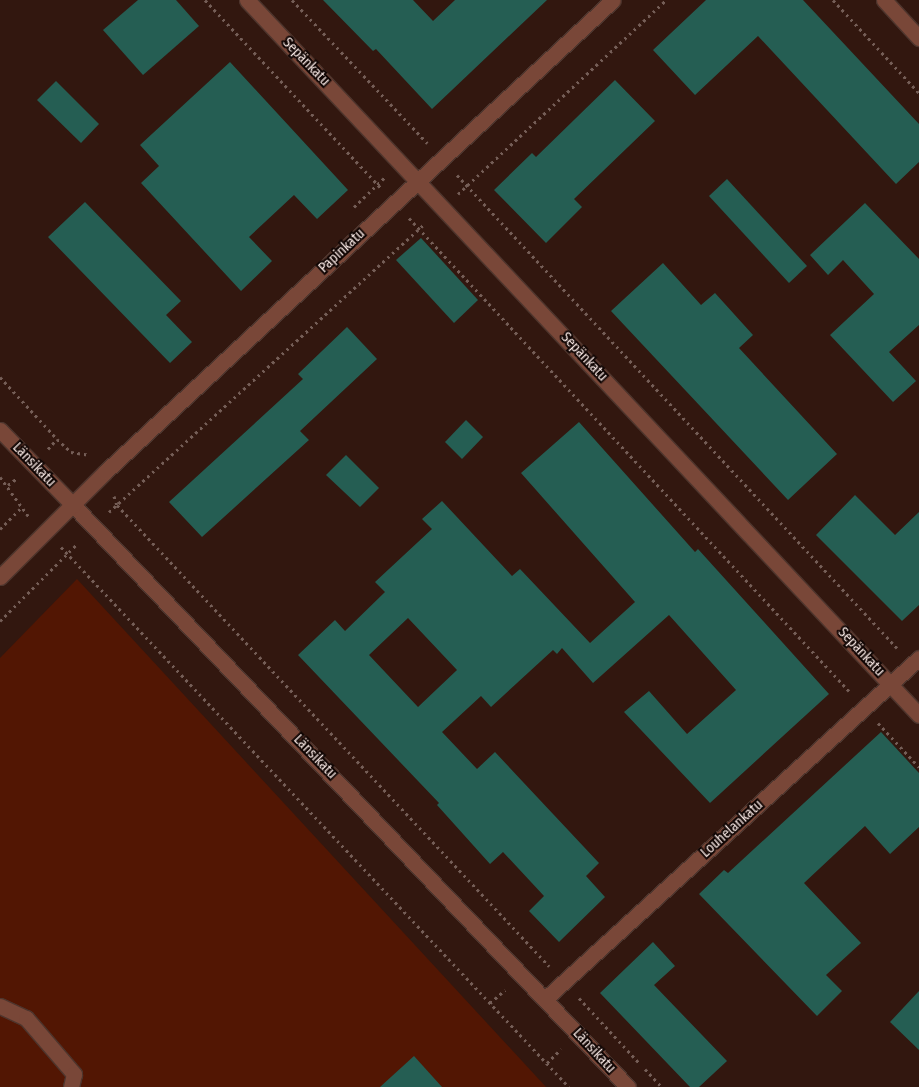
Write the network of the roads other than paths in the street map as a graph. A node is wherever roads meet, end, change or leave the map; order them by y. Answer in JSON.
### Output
{"nodes":[{"id":1,"x":247,"y":0,"type":"edge"},
{"id":2,"x":613,"y":0,"type":"edge"},
{"id":3,"x":884,"y":0,"type":"edge"},
{"id":4,"x":919,"y":38,"type":"edge"},
{"id":5,"x":418,"y":180,"type":"junction"},
{"id":6,"x":0,"y":430,"type":"edge"},
{"id":7,"x":73,"y":505,"type":"junction"},
{"id":8,"x":0,"y":577,"type":"edge"},
{"id":9,"x":919,"y":658,"type":"edge"},
{"id":10,"x":891,"y":684,"type":"junction"},
{"id":11,"x":919,"y":715,"type":"edge"},
{"id":12,"x":545,"y":999,"type":"junction"},
{"id":13,"x":0,"y":1006,"type":"edge"},
{"id":14,"x":71,"y":1087,"type":"edge"},
{"id":15,"x":628,"y":1087,"type":"edge"}],
"edges":[{"from":1,"to":5,"type":"street","name":"Sepänkatu"},
{"from":2,"to":5,"type":"street","name":"Papinkatu"},
{"from":3,"to":4,"type":"street"},
{"from":5,"to":7,"type":"street","name":"Papinkatu"},
{"from":5,"to":10,"type":"street","name":"Sepänkatu"},
{"from":6,"to":7,"type":"street","name":"Länsikatu"},
{"from":7,"to":8,"type":"street","name":"Papinkatu"},
{"from":7,"to":12,"type":"street","name":"Länsikatu"},
{"from":9,"to":10,"type":"street","name":"Louhelankatu"},
{"from":10,"to":11,"type":"street","name":"Sepänkatu"},
{"from":10,"to":12,"type":"street","name":"Louhelankatu"},
{"from":12,"to":15,"type":"street","name":"Länsikatu"},
{"from":13,"to":14,"type":"street"}]}
